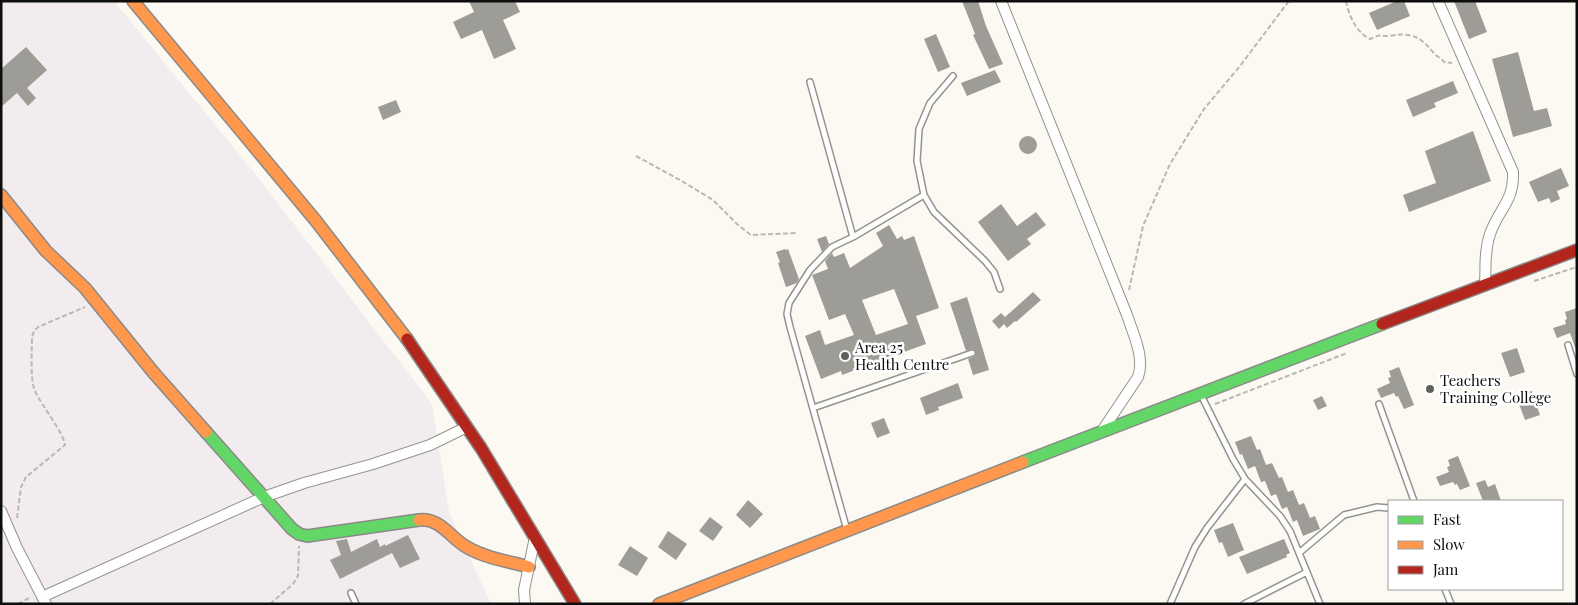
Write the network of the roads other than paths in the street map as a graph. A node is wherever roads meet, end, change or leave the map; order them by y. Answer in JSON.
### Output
{"nodes":[{"id":1,"x":133,"y":1,"type":"edge"},
{"id":2,"x":1001,"y":1,"type":"edge"},
{"id":3,"x":1438,"y":1,"type":"edge"},
{"id":4,"x":953,"y":76,"type":"dead end"},
{"id":5,"x":810,"y":82,"type":"dead end"},
{"id":6,"x":1,"y":195,"type":"edge"},
{"id":7,"x":924,"y":195,"type":"junction"},
{"id":8,"x":853,"y":237,"type":"junction"},
{"id":9,"x":1577,"y":250,"type":"edge"},
{"id":10,"x":1486,"y":285,"type":"junction"},
{"id":11,"x":1000,"y":289,"type":"dead end"},
{"id":12,"x":1568,"y":345,"type":"dead end"},
{"id":13,"x":972,"y":353,"type":"dead end"},
{"id":14,"x":1577,"y":374,"type":"edge"},
{"id":15,"x":1200,"y":394,"type":"junction"},
{"id":16,"x":1379,"y":404,"type":"dead end"},
{"id":17,"x":813,"y":408,"type":"junction"},
{"id":18,"x":467,"y":427,"type":"junction"},
{"id":19,"x":1102,"y":431,"type":"junction"},
{"id":20,"x":1245,"y":479,"type":"junction"},
{"id":21,"x":264,"y":497,"type":"junction"},
{"id":22,"x":1414,"y":500,"type":"edge"},
{"id":23,"x":1388,"y":508,"type":"edge"},
{"id":24,"x":1,"y":511,"type":"edge"},
{"id":25,"x":847,"y":530,"type":"junction"},
{"id":26,"x":536,"y":537,"type":"junction"},
{"id":27,"x":1299,"y":553,"type":"junction"},
{"id":28,"x":529,"y":567,"type":"junction"},
{"id":29,"x":1307,"y":572,"type":"junction"},
{"id":30,"x":1445,"y":590,"type":"edge"},
{"id":31,"x":351,"y":592,"type":"dead end"},
{"id":32,"x":43,"y":598,"type":"edge"},
{"id":33,"x":356,"y":604,"type":"edge"},
{"id":34,"x":525,"y":604,"type":"edge"},
{"id":35,"x":575,"y":604,"type":"edge"},
{"id":36,"x":659,"y":604,"type":"edge"},
{"id":37,"x":1170,"y":604,"type":"edge"},
{"id":38,"x":1244,"y":604,"type":"edge"},
{"id":39,"x":1320,"y":604,"type":"edge"},
{"id":40,"x":1451,"y":604,"type":"edge"}],
"edges":[{"from":1,"to":18,"type":"street"},
{"from":2,"to":19,"type":"street"},
{"from":3,"to":10,"type":"street"},
{"from":4,"to":7,"type":"lane"},
{"from":5,"to":8,"type":"lane"},
{"from":6,"to":21,"type":"street"},
{"from":7,"to":8,"type":"lane"},
{"from":7,"to":11,"type":"lane"},
{"from":8,"to":17,"type":"lane"},
{"from":9,"to":10,"type":"street"},
{"from":10,"to":15,"type":"street"},
{"from":12,"to":14,"type":"lane"},
{"from":13,"to":17,"type":"lane"},
{"from":15,"to":19,"type":"street"},
{"from":15,"to":20,"type":"lane"},
{"from":16,"to":22,"type":"lane"},
{"from":17,"to":25,"type":"lane"},
{"from":18,"to":21,"type":"street"},
{"from":18,"to":26,"type":"street"},
{"from":19,"to":25,"type":"street"},
{"from":20,"to":27,"type":"lane"},
{"from":20,"to":37,"type":"lane"},
{"from":21,"to":28,"type":"street"},
{"from":21,"to":32,"type":"street"},
{"from":23,"to":27,"type":"lane"},
{"from":24,"to":32,"type":"street"},
{"from":25,"to":36,"type":"street"},
{"from":26,"to":28,"type":"street"},
{"from":26,"to":35,"type":"street"},
{"from":27,"to":29,"type":"lane"},
{"from":28,"to":34,"type":"street"},
{"from":29,"to":38,"type":"lane"},
{"from":29,"to":39,"type":"lane"},
{"from":30,"to":40,"type":"lane"},
{"from":31,"to":33,"type":"lane"}]}
